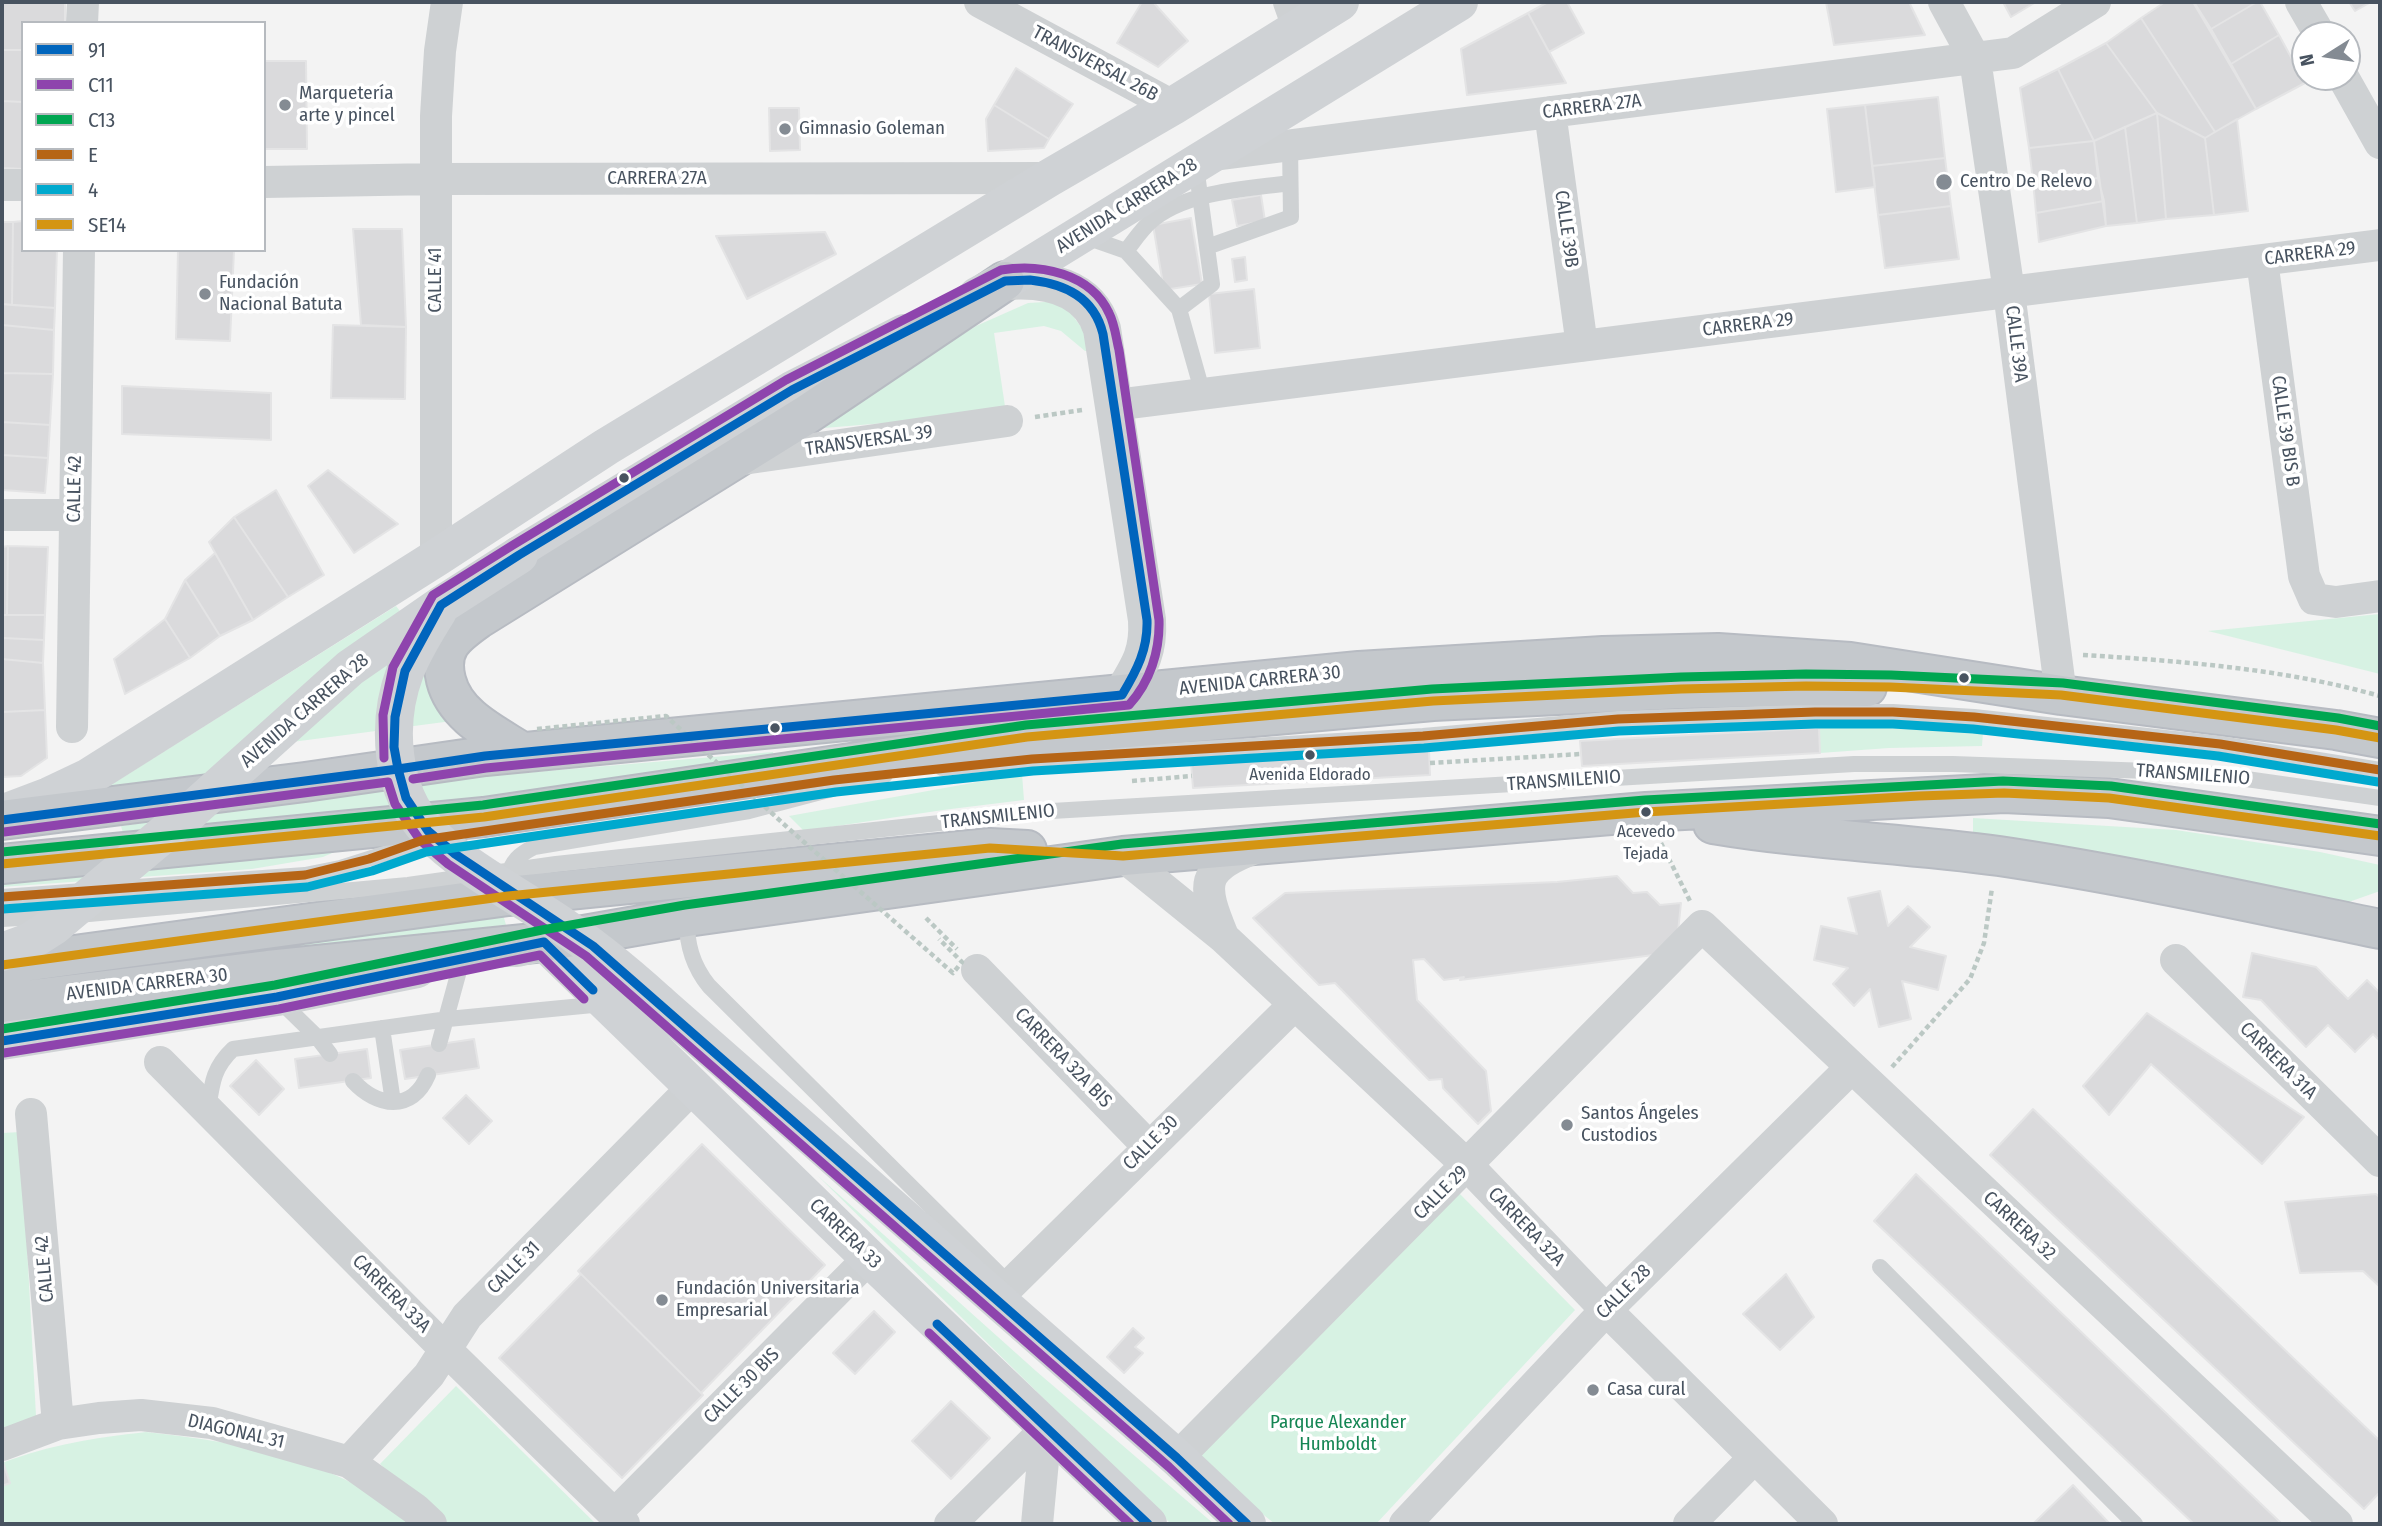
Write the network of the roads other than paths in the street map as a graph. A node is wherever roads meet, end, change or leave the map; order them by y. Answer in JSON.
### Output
{"nodes":[{"id":1,"x":83,"y":2,"type":"edge"},
{"id":2,"x":447,"y":2,"type":"edge"},
{"id":3,"x":980,"y":2,"type":"edge"},
{"id":4,"x":1340,"y":2,"type":"edge"},
{"id":5,"x":1459,"y":2,"type":"edge"},
{"id":6,"x":1944,"y":2,"type":"edge"},
{"id":7,"x":2095,"y":2,"type":"edge"},
{"id":8,"x":2301,"y":2,"type":"edge"},
{"id":9,"x":1294,"y":14,"type":"edge"},
{"id":10,"x":82,"y":21,"type":"edge"},
{"id":11,"x":2312,"y":21,"type":"edge"},
{"id":12,"x":1975,"y":59,"type":"junction"},
{"id":13,"x":2351,"y":91,"type":"edge"},
{"id":14,"x":1172,"y":106,"type":"junction"},
{"id":15,"x":1550,"y":112,"type":"junction"},
{"id":16,"x":2380,"y":143,"type":"edge"},
{"id":17,"x":1290,"y":145,"type":"junction"},
{"id":18,"x":1201,"y":172,"type":"junction"},
{"id":19,"x":1049,"y":178,"type":"junction"},
{"id":20,"x":436,"y":179,"type":"junction"},
{"id":21,"x":266,"y":181,"type":"edge"},
{"id":22,"x":1290,"y":183,"type":"junction"},
{"id":23,"x":2,"y":185,"type":"edge"},
{"id":24,"x":21,"y":185,"type":"edge"},
{"id":25,"x":1081,"y":235,"type":"junction"},
{"id":26,"x":2380,"y":245,"type":"edge"},
{"id":27,"x":1207,"y":247,"type":"junction"},
{"id":28,"x":1126,"y":251,"type":"junction"},
{"id":29,"x":79,"y":252,"type":"edge"},
{"id":30,"x":2262,"y":260,"type":"junction"},
{"id":31,"x":1005,"y":281,"type":"junction"},
{"id":32,"x":2009,"y":292,"type":"junction"},
{"id":33,"x":1179,"y":309,"type":"junction"},
{"id":34,"x":1582,"y":346,"type":"junction"},
{"id":35,"x":1203,"y":394,"type":"junction"},
{"id":36,"x":1115,"y":405,"type":"junction"},
{"id":37,"x":1007,"y":421,"type":"road end"},
{"id":38,"x":732,"y":461,"type":"junction"},
{"id":39,"x":2,"y":515,"type":"edge"},
{"id":40,"x":75,"y":515,"type":"junction"},
{"id":41,"x":436,"y":558,"type":"junction"},
{"id":42,"x":2380,"y":596,"type":"edge"},
{"id":43,"x":441,"y":605,"type":"junction"},
{"id":44,"x":1122,"y":695,"type":"junction"},
{"id":45,"x":2061,"y":695,"type":"junction"},
{"id":46,"x":72,"y":727,"type":"dead end"},
{"id":47,"x":776,"y":729,"type":"junction"},
{"id":48,"x":1027,"y":737,"type":"junction"},
{"id":49,"x":2380,"y":738,"type":"edge"},
{"id":50,"x":530,"y":740,"type":"junction"},
{"id":51,"x":2380,"y":770,"type":"edge"},
{"id":52,"x":894,"y":773,"type":"junction"},
{"id":53,"x":2380,"y":798,"type":"edge"},
{"id":54,"x":1646,"y":812,"type":"junction"},
{"id":55,"x":2,"y":813,"type":"edge"},
{"id":56,"x":2,"y":820,"type":"edge"},
{"id":57,"x":2380,"y":836,"type":"edge"},
{"id":58,"x":1268,"y":844,"type":"junction"},
{"id":59,"x":748,"y":845,"type":"junction"},
{"id":60,"x":1124,"y":856,"type":"junction"},
{"id":61,"x":2,"y":864,"type":"edge"},
{"id":62,"x":701,"y":875,"type":"junction"},
{"id":63,"x":509,"y":883,"type":"junction"},
{"id":64,"x":2,"y":897,"type":"edge"},
{"id":65,"x":687,"y":917,"type":"junction"},
{"id":66,"x":2,"y":919,"type":"edge"},
{"id":67,"x":1702,"y":926,"type":"joint"},
{"id":68,"x":2380,"y":929,"type":"edge"},
{"id":69,"x":1223,"y":937,"type":"junction"},
{"id":70,"x":544,"y":942,"type":"junction"},
{"id":71,"x":2,"y":952,"type":"edge"},
{"id":72,"x":462,"y":960,"type":"junction"},
{"id":73,"x":2176,"y":960,"type":"dead end"},
{"id":74,"x":2,"y":965,"type":"edge"},
{"id":75,"x":977,"y":970,"type":"road end"},
{"id":76,"x":277,"y":997,"type":"junction"},
{"id":77,"x":2,"y":1003,"type":"edge"},
{"id":78,"x":608,"y":1004,"type":"junction"},
{"id":79,"x":1294,"y":1004,"type":"junction"},
{"id":80,"x":448,"y":1019,"type":"junction"},
{"id":81,"x":382,"y":1028,"type":"junction"},
{"id":82,"x":317,"y":1037,"type":"junction"},
{"id":83,"x":2,"y":1041,"type":"edge"},
{"id":84,"x":439,"y":1044,"type":"dead end"},
{"id":85,"x":330,"y":1054,"type":"dead end"},
{"id":86,"x":160,"y":1062,"type":"dead end"},
{"id":87,"x":429,"y":1075,"type":"dead end"},
{"id":88,"x":1862,"y":1078,"type":"junction"},
{"id":89,"x":353,"y":1081,"type":"dead end"},
{"id":90,"x":694,"y":1086,"type":"junction"},
{"id":91,"x":393,"y":1102,"type":"junction"},
{"id":92,"x":208,"y":1110,"type":"junction"},
{"id":93,"x":31,"y":1114,"type":"dead end"},
{"id":94,"x":1148,"y":1146,"type":"junction"},
{"id":95,"x":2380,"y":1161,"type":"edge"},
{"id":96,"x":1468,"y":1166,"type":"junction"},
{"id":97,"x":869,"y":1258,"type":"junction"},
{"id":98,"x":1880,"y":1267,"type":"dead end"},
{"id":99,"x":1018,"y":1294,"type":"joint"},
{"id":100,"x":1606,"y":1310,"type":"junction"},
{"id":101,"x":1045,"y":1321,"type":"dead end"},
{"id":102,"x":445,"y":1349,"type":"junction"},
{"id":103,"x":49,"y":1427,"type":"junction"},
{"id":104,"x":1046,"y":1429,"type":"junction"},
{"id":105,"x":2,"y":1445,"type":"edge"},
{"id":106,"x":1177,"y":1458,"type":"junction"},
{"id":107,"x":1754,"y":1458,"type":"junction"},
{"id":108,"x":349,"y":1462,"type":"junction"},
{"id":109,"x":619,"y":1519,"type":"edge"},
{"id":110,"x":431,"y":1524,"type":"edge"},
{"id":111,"x":950,"y":1524,"type":"edge"},
{"id":112,"x":1037,"y":1524,"type":"edge"},
{"id":113,"x":1148,"y":1524,"type":"edge"},
{"id":114,"x":1247,"y":1524,"type":"edge"},
{"id":115,"x":1405,"y":1524,"type":"edge"},
{"id":116,"x":1689,"y":1524,"type":"edge"},
{"id":117,"x":1822,"y":1524,"type":"edge"},
{"id":118,"x":2135,"y":1524,"type":"edge"},
{"id":119,"x":2337,"y":1524,"type":"edge"}],
"edges":[{"from":1,"to":10,"type":"street"},
{"from":2,"to":20,"type":"street","name":"CALLE 41"},
{"from":3,"to":14,"type":"street","name":"TRANSVERSAL 26B"},
{"from":4,"to":9,"type":"main road"},
{"from":5,"to":18,"type":"main road","name":"AVENIDA CARRERA 28"},
{"from":6,"to":12,"type":"street","name":"CALLE 39A"},
{"from":7,"to":12,"type":"street","name":"CARRERA 27A"},
{"from":8,"to":11,"type":"street"},
{"from":9,"to":14,"type":"main road"},
{"from":12,"to":15,"type":"street","name":"CARRERA 27A"},
{"from":12,"to":32,"type":"street","name":"CALLE 39A"},
{"from":13,"to":16,"type":"street"},
{"from":14,"to":19,"type":"main road"},
{"from":15,"to":17,"type":"street","name":"CARRERA 27A"},
{"from":15,"to":34,"type":"street","name":"CALLE 39B"},
{"from":17,"to":18,"type":"street","name":"CARRERA 27A"},
{"from":17,"to":22,"type":"lane"},
{"from":18,"to":22,"type":"lane"},
{"from":18,"to":25,"type":"main road","name":"AVENIDA CARRERA 28"},
{"from":18,"to":27,"type":"lane"},
{"from":18,"to":28,"type":"lane"},
{"from":19,"to":20,"type":"street","name":"CARRERA 27A"},
{"from":19,"to":41,"type":"main road"},
{"from":20,"to":21,"type":"street","name":"CARRERA 27A"},
{"from":20,"to":41,"type":"street","name":"CALLE 41"},
{"from":22,"to":27,"type":"lane"},
{"from":23,"to":24,"type":"street"},
{"from":25,"to":28,"type":"lane"},
{"from":25,"to":31,"type":"main road","name":"AVENIDA CARRERA 28"},
{"from":26,"to":30,"type":"street","name":"CARRERA 29"},
{"from":27,"to":33,"type":"lane"},
{"from":28,"to":33,"type":"lane"},
{"from":29,"to":40,"type":"street","name":"CALLE 42"},
{"from":30,"to":32,"type":"street","name":"CARRERA 29"},
{"from":30,"to":42,"type":"street","name":"CALLE 39 BIS B"},
{"from":31,"to":36,"type":"street"},
{"from":31,"to":38,"type":"highway"},
{"from":31,"to":43,"type":"main road","name":"AVENIDA CARRERA 28","bridge":true},
{"from":32,"to":34,"type":"street","name":"CARRERA 29"},
{"from":32,"to":45,"type":"street","name":"CALLE 39A"},
{"from":33,"to":35,"type":"lane"},
{"from":34,"to":35,"type":"street","name":"CARRERA 29"},
{"from":35,"to":36,"type":"street","name":"CARRERA 29"},
{"from":36,"to":44,"type":"street"},
{"from":37,"to":38,"type":"street","name":"TRANSVERSAL 39"},
{"from":38,"to":50,"type":"highway"},
{"from":39,"to":40,"type":"street"},
{"from":40,"to":46,"type":"street","name":"CALLE 42"},
{"from":41,"to":55,"type":"main road"},
{"from":43,"to":71,"type":"main road","name":"AVENIDA CARRERA 28","bridge":true},
{"from":43,"to":106,"type":"main road","bridge":true},
{"from":44,"to":45,"type":"highway","name":"AVENIDA CARRERA 30"},
{"from":44,"to":47,"type":"highway","name":"AVENIDA CARRERA 30"},
{"from":45,"to":48,"type":"highway","name":"AVENIDA CARRERA 30"},
{"from":45,"to":49,"type":"highway","name":"AVENIDA CARRERA 30"},
{"from":47,"to":48,"type":"highway"},
{"from":47,"to":50,"type":"highway","name":"AVENIDA CARRERA 30"},
{"from":48,"to":61,"type":"highway","name":"AVENIDA CARRERA 30"},
{"from":50,"to":56,"type":"highway","name":"AVENIDA CARRERA 30"},
{"from":51,"to":52,"type":"lane","name":"TRANSMILENIO"},
{"from":52,"to":63,"type":"lane","name":"TRANSMILENIO"},
{"from":52,"to":64,"type":"lane","name":"TRANSMILENIO"},
{"from":53,"to":59,"type":"lane","name":"TRANSMILENIO"},
{"from":54,"to":57,"type":"highway","name":"AVENIDA CARRERA 30"},
{"from":54,"to":58,"type":"highway","name":"AVENIDA CARRERA 30"},
{"from":54,"to":68,"type":"highway"},
{"from":58,"to":60,"type":"highway","name":"AVENIDA CARRERA 30"},
{"from":58,"to":69,"type":"street","name":"CARRERA 32A"},
{"from":59,"to":62,"type":"lane","name":"TRANSMILENIO"},
{"from":59,"to":63,"type":"lane","name":"TRANSMILENIO"},
{"from":60,"to":62,"type":"highway","name":"AVENIDA CARRERA 30"},
{"from":60,"to":65,"type":"highway","name":"AVENIDA CARRERA 30"},
{"from":60,"to":69,"type":"street","name":"CARRERA 32A"},
{"from":62,"to":63,"type":"highway","name":"AVENIDA CARRERA 30"},
{"from":62,"to":65,"type":"lane"},
{"from":63,"to":66,"type":"lane","name":"TRANSMILENIO"},
{"from":63,"to":70,"type":"lane"},
{"from":63,"to":74,"type":"highway","name":"AVENIDA CARRERA 30"},
{"from":65,"to":70,"type":"highway","name":"AVENIDA CARRERA 30"},
{"from":65,"to":99,"type":"lane"},
{"from":67,"to":88,"type":"street","name":"CARRERA 32"},
{"from":67,"to":96,"type":"street","name":"CALLE 29"},
{"from":69,"to":79,"type":"street","name":"CARRERA 32A"},
{"from":70,"to":72,"type":"main road","name":"AVENIDA CARRERA 30"},
{"from":70,"to":77,"type":"highway","name":"AVENIDA CARRERA 30"},
{"from":70,"to":78,"type":"main road","name":"CARRERA 33"},
{"from":72,"to":76,"type":"main road","name":"AVENIDA CARRERA 30"},
{"from":72,"to":80,"type":"lane"},
{"from":73,"to":95,"type":"street","name":"CARRERA 31A"},
{"from":75,"to":94,"type":"street","name":"CARRERA 32A BIS"},
{"from":76,"to":82,"type":"lane"},
{"from":76,"to":83,"type":"main road","name":"AVENIDA CARRERA 30"},
{"from":78,"to":80,"type":"lane"},
{"from":78,"to":90,"type":"main road","name":"CARRERA 33"},
{"from":79,"to":94,"type":"street","name":"CALLE 30"},
{"from":79,"to":96,"type":"street","name":"CARRERA 32A"},
{"from":80,"to":81,"type":"lane"},
{"from":80,"to":84,"type":"lane"},
{"from":81,"to":82,"type":"lane"},
{"from":81,"to":91,"type":"lane"},
{"from":82,"to":85,"type":"lane"},
{"from":82,"to":92,"type":"lane"},
{"from":86,"to":92,"type":"street","name":"CARRERA 33A"},
{"from":87,"to":91,"type":"lane"},
{"from":88,"to":100,"type":"street","name":"CALLE 28"},
{"from":88,"to":119,"type":"street","name":"CARRERA 32"},
{"from":89,"to":91,"type":"lane"},
{"from":90,"to":97,"type":"main road","name":"CARRERA 33"},
{"from":90,"to":102,"type":"street","name":"CALLE 31"},
{"from":92,"to":102,"type":"street","name":"CARRERA 33A"},
{"from":93,"to":103,"type":"street","name":"CALLE 42"},
{"from":94,"to":99,"type":"street","name":"CALLE 30"},
{"from":96,"to":100,"type":"street","name":"CARRERA 32A"},
{"from":96,"to":106,"type":"street","name":"CALLE 29"},
{"from":97,"to":104,"type":"main road","name":"CARRERA 33"},
{"from":97,"to":109,"type":"street","name":"CALLE 30 BIS"},
{"from":98,"to":118,"type":"lane"},
{"from":100,"to":107,"type":"street","name":"CARRERA 32A"},
{"from":100,"to":115,"type":"street","name":"CALLE 28"},
{"from":101,"to":106,"type":"lane"},
{"from":102,"to":108,"type":"street","name":"CALLE 31"},
{"from":102,"to":109,"type":"street","name":"CARRERA 33A"},
{"from":103,"to":105,"type":"street","name":"DIAGONAL 31"},
{"from":103,"to":108,"type":"street","name":"DIAGONAL 31"},
{"from":104,"to":111,"type":"street"},
{"from":104,"to":112,"type":"street"},
{"from":104,"to":113,"type":"main road","name":"CARRERA 33"},
{"from":106,"to":114,"type":"main road"},
{"from":107,"to":116,"type":"street"},
{"from":107,"to":117,"type":"street","name":"CARRERA 32A"},
{"from":108,"to":110,"type":"street","name":"DIAGONAL 31"}]}
